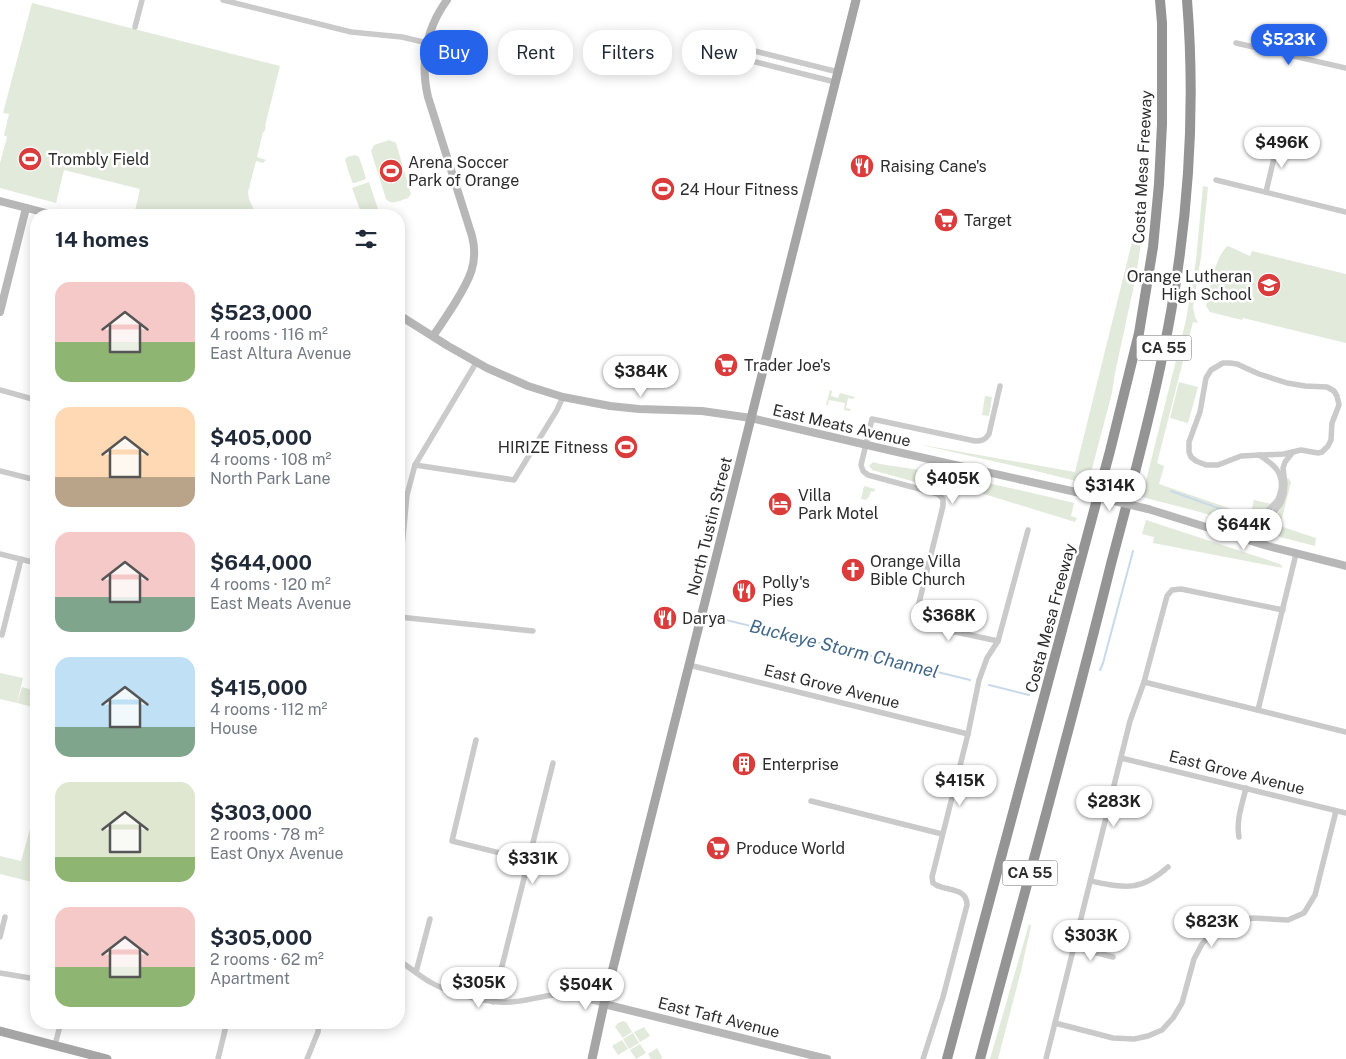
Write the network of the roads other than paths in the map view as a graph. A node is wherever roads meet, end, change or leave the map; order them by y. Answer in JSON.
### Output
{"nodes":[{"id":1,"x":142,"y":0,"type":"edge"},
{"id":2,"x":223,"y":0,"type":"edge"},
{"id":3,"x":447,"y":0,"type":"edge"},
{"id":4,"x":856,"y":0,"type":"edge"},
{"id":5,"x":1160,"y":0,"type":"edge"},
{"id":6,"x":1187,"y":0,"type":"edge"},
{"id":7,"x":135,"y":27,"type":"dead end"},
{"id":8,"x":432,"y":30,"type":"edge"},
{"id":9,"x":420,"y":41,"type":"edge"},
{"id":10,"x":1236,"y":43,"type":"dead end"},
{"id":11,"x":756,"y":51,"type":"edge"},
{"id":12,"x":756,"y":62,"type":"edge"},
{"id":13,"x":1346,"y":68,"type":"edge"},
{"id":14,"x":838,"y":72,"type":"junction"},
{"id":15,"x":425,"y":75,"type":"edge"},
{"id":16,"x":835,"y":82,"type":"junction"},
{"id":17,"x":1278,"y":141,"type":"dead end"},
{"id":18,"x":1216,"y":180,"type":"dead end"},
{"id":19,"x":1266,"y":192,"type":"junction"},
{"id":20,"x":0,"y":201,"type":"edge"},
{"id":21,"x":26,"y":208,"type":"junction"},
{"id":22,"x":30,"y":209,"type":"edge"},
{"id":23,"x":1346,"y":212,"type":"edge"},
{"id":24,"x":0,"y":312,"type":"edge"},
{"id":25,"x":405,"y":321,"type":"edge"},
{"id":26,"x":433,"y":336,"type":"junction"},
{"id":27,"x":476,"y":363,"type":"junction"},
{"id":28,"x":1000,"y":386,"type":"dead end"},
{"id":29,"x":0,"y":390,"type":"edge"},
{"id":30,"x":563,"y":397,"type":"junction"},
{"id":31,"x":30,"y":398,"type":"edge"},
{"id":32,"x":751,"y":418,"type":"junction"},
{"id":33,"x":866,"y":445,"type":"junction"},
{"id":34,"x":1292,"y":452,"type":"junction"},
{"id":35,"x":1260,"y":455,"type":"junction"},
{"id":36,"x":414,"y":465,"type":"junction"},
{"id":37,"x":0,"y":471,"type":"edge"},
{"id":38,"x":30,"y":478,"type":"edge"},
{"id":39,"x":405,"y":516,"type":"edge"},
{"id":40,"x":1028,"y":530,"type":"dead end"},
{"id":41,"x":1260,"y":544,"type":"junction"},
{"id":42,"x":0,"y":554,"type":"edge"},
{"id":43,"x":1296,"y":554,"type":"junction"},
{"id":44,"x":21,"y":559,"type":"junction"},
{"id":45,"x":30,"y":561,"type":"edge"},
{"id":46,"x":1346,"y":566,"type":"edge"},
{"id":47,"x":1283,"y":610,"type":"junction"},
{"id":48,"x":405,"y":617,"type":"edge"},
{"id":49,"x":533,"y":631,"type":"dead end"},
{"id":50,"x":2,"y":635,"type":"dead end"},
{"id":51,"x":998,"y":640,"type":"junction"},
{"id":52,"x":689,"y":665,"type":"junction"},
{"id":53,"x":1144,"y":682,"type":"junction"},
{"id":54,"x":1258,"y":710,"type":"junction"},
{"id":55,"x":1346,"y":732,"type":"edge"},
{"id":56,"x":968,"y":734,"type":"junction"},
{"id":57,"x":476,"y":740,"type":"dead end"},
{"id":58,"x":1121,"y":758,"type":"junction"},
{"id":59,"x":553,"y":763,"type":"dead end"},
{"id":60,"x":1246,"y":788,"type":"junction"},
{"id":61,"x":811,"y":801,"type":"dead end"},
{"id":62,"x":1336,"y":811,"type":"junction"},
{"id":63,"x":1346,"y":813,"type":"edge"},
{"id":64,"x":942,"y":834,"type":"junction"},
{"id":65,"x":1239,"y":837,"type":"dead end"},
{"id":66,"x":528,"y":860,"type":"junction"},
{"id":67,"x":1168,"y":868,"type":"dead end"},
{"id":68,"x":1091,"y":881,"type":"junction"},
{"id":69,"x":5,"y":917,"type":"dead end"},
{"id":70,"x":430,"y":919,"type":"dead end"},
{"id":71,"x":0,"y":938,"type":"edge"},
{"id":72,"x":1074,"y":947,"type":"junction"},
{"id":73,"x":1113,"y":957,"type":"dead end"},
{"id":74,"x":405,"y":965,"type":"edge"},
{"id":75,"x":416,"y":972,"type":"junction"},
{"id":76,"x":0,"y":973,"type":"edge"},
{"id":77,"x":30,"y":977,"type":"edge"},
{"id":78,"x":493,"y":1002,"type":"junction"},
{"id":79,"x":604,"y":1004,"type":"junction"},
{"id":80,"x":1055,"y":1023,"type":"junction"},
{"id":81,"x":59,"y":1029,"type":"edge"},
{"id":82,"x":225,"y":1029,"type":"edge"},
{"id":83,"x":319,"y":1029,"type":"edge"},
{"id":84,"x":0,"y":1031,"type":"edge"},
{"id":85,"x":55,"y":1045,"type":"junction"},
{"id":86,"x":948,"y":1056,"type":"edge"},
{"id":87,"x":107,"y":1059,"type":"edge"},
{"id":88,"x":218,"y":1059,"type":"edge"},
{"id":89,"x":307,"y":1059,"type":"edge"},
{"id":90,"x":592,"y":1059,"type":"edge"},
{"id":91,"x":827,"y":1059,"type":"edge"},
{"id":92,"x":923,"y":1059,"type":"edge"},
{"id":93,"x":980,"y":1059,"type":"edge"},
{"id":94,"x":1046,"y":1059,"type":"edge"}],
"edges":[{"from":1,"to":7,"type":"street"},
{"from":2,"to":9,"type":"street"},
{"from":3,"to":8,"type":"street"},
{"from":4,"to":14,"type":"main road","name":"North Tustin Street"},
{"from":5,"to":86,"type":"highway","name":"Costa Mesa Freeway","number":"CA 55"},
{"from":6,"to":93,"type":"highway","number":"CA 55"},
{"from":10,"to":13,"type":"street"},
{"from":11,"to":14,"type":"street"},
{"from":12,"to":16,"type":"street"},
{"from":14,"to":16,"type":"main road","name":"North Tustin Street"},
{"from":15,"to":26,"type":"street"},
{"from":16,"to":32,"type":"main road","name":"North Tustin Street"},
{"from":17,"to":19,"type":"street"},
{"from":18,"to":19,"type":"street"},
{"from":19,"to":23,"type":"street"},
{"from":20,"to":21,"type":"street"},
{"from":21,"to":22,"type":"street"},
{"from":21,"to":24,"type":"street"},
{"from":25,"to":26,"type":"street","name":"East Meats Avenue"},
{"from":26,"to":27,"type":"street","name":"East Meats Avenue"},
{"from":27,"to":30,"type":"street","name":"East Meats Avenue"},
{"from":27,"to":36,"type":"street"},
{"from":28,"to":33,"type":"street"},
{"from":29,"to":31,"type":"street"},
{"from":30,"to":32,"type":"street","name":"East Meats Avenue"},
{"from":30,"to":36,"type":"street"},
{"from":32,"to":33,"type":"street","name":"East Meats Avenue"},
{"from":32,"to":52,"type":"main road","name":"North Tustin Street"},
{"from":33,"to":41,"type":"street","name":"East Meats Avenue","bridge":true},
{"from":33,"to":51,"type":"street"},
{"from":34,"to":35,"type":"street"},
{"from":34,"to":35,"type":"street"},
{"from":34,"to":41,"type":"street"},
{"from":35,"to":41,"type":"street"},
{"from":36,"to":39,"type":"street"},
{"from":37,"to":38,"type":"street"},
{"from":40,"to":51,"type":"street"},
{"from":41,"to":43,"type":"street","name":"East Meats Avenue"},
{"from":42,"to":44,"type":"street"},
{"from":43,"to":46,"type":"street","name":"East Meats Avenue"},
{"from":43,"to":47,"type":"street"},
{"from":44,"to":45,"type":"street"},
{"from":44,"to":50,"type":"street"},
{"from":47,"to":53,"type":"street"},
{"from":47,"to":54,"type":"street"},
{"from":48,"to":49,"type":"street"},
{"from":51,"to":56,"type":"street"},
{"from":52,"to":56,"type":"street","name":"East Grove Avenue"},
{"from":52,"to":79,"type":"main road","name":"North Tustin Street"},
{"from":53,"to":54,"type":"street"},
{"from":53,"to":58,"type":"street"},
{"from":54,"to":55,"type":"street"},
{"from":56,"to":64,"type":"street"},
{"from":57,"to":66,"type":"street"},
{"from":58,"to":60,"type":"street","name":"East Grove Avenue"},
{"from":58,"to":68,"type":"street"},
{"from":59,"to":66,"type":"street"},
{"from":60,"to":62,"type":"street","name":"East Grove Avenue"},
{"from":60,"to":65,"type":"street"},
{"from":61,"to":64,"type":"street"},
{"from":62,"to":63,"type":"street","name":"East Grove Avenue"},
{"from":62,"to":80,"type":"street"},
{"from":64,"to":92,"type":"street"},
{"from":66,"to":78,"type":"street"},
{"from":67,"to":68,"type":"street"},
{"from":68,"to":72,"type":"street"},
{"from":69,"to":71,"type":"street"},
{"from":70,"to":75,"type":"street"},
{"from":72,"to":73,"type":"street"},
{"from":72,"to":80,"type":"street"},
{"from":74,"to":75,"type":"street"},
{"from":75,"to":78,"type":"street"},
{"from":76,"to":77,"type":"street"},
{"from":78,"to":79,"type":"street"},
{"from":79,"to":90,"type":"main road","name":"North Tustin Street"},
{"from":79,"to":91,"type":"street","name":"East Taft Avenue"},
{"from":80,"to":94,"type":"street"},
{"from":81,"to":85,"type":"street"},
{"from":82,"to":88,"type":"street"},
{"from":83,"to":89,"type":"street"},
{"from":84,"to":85,"type":"main road"},
{"from":85,"to":87,"type":"main road"}]}
